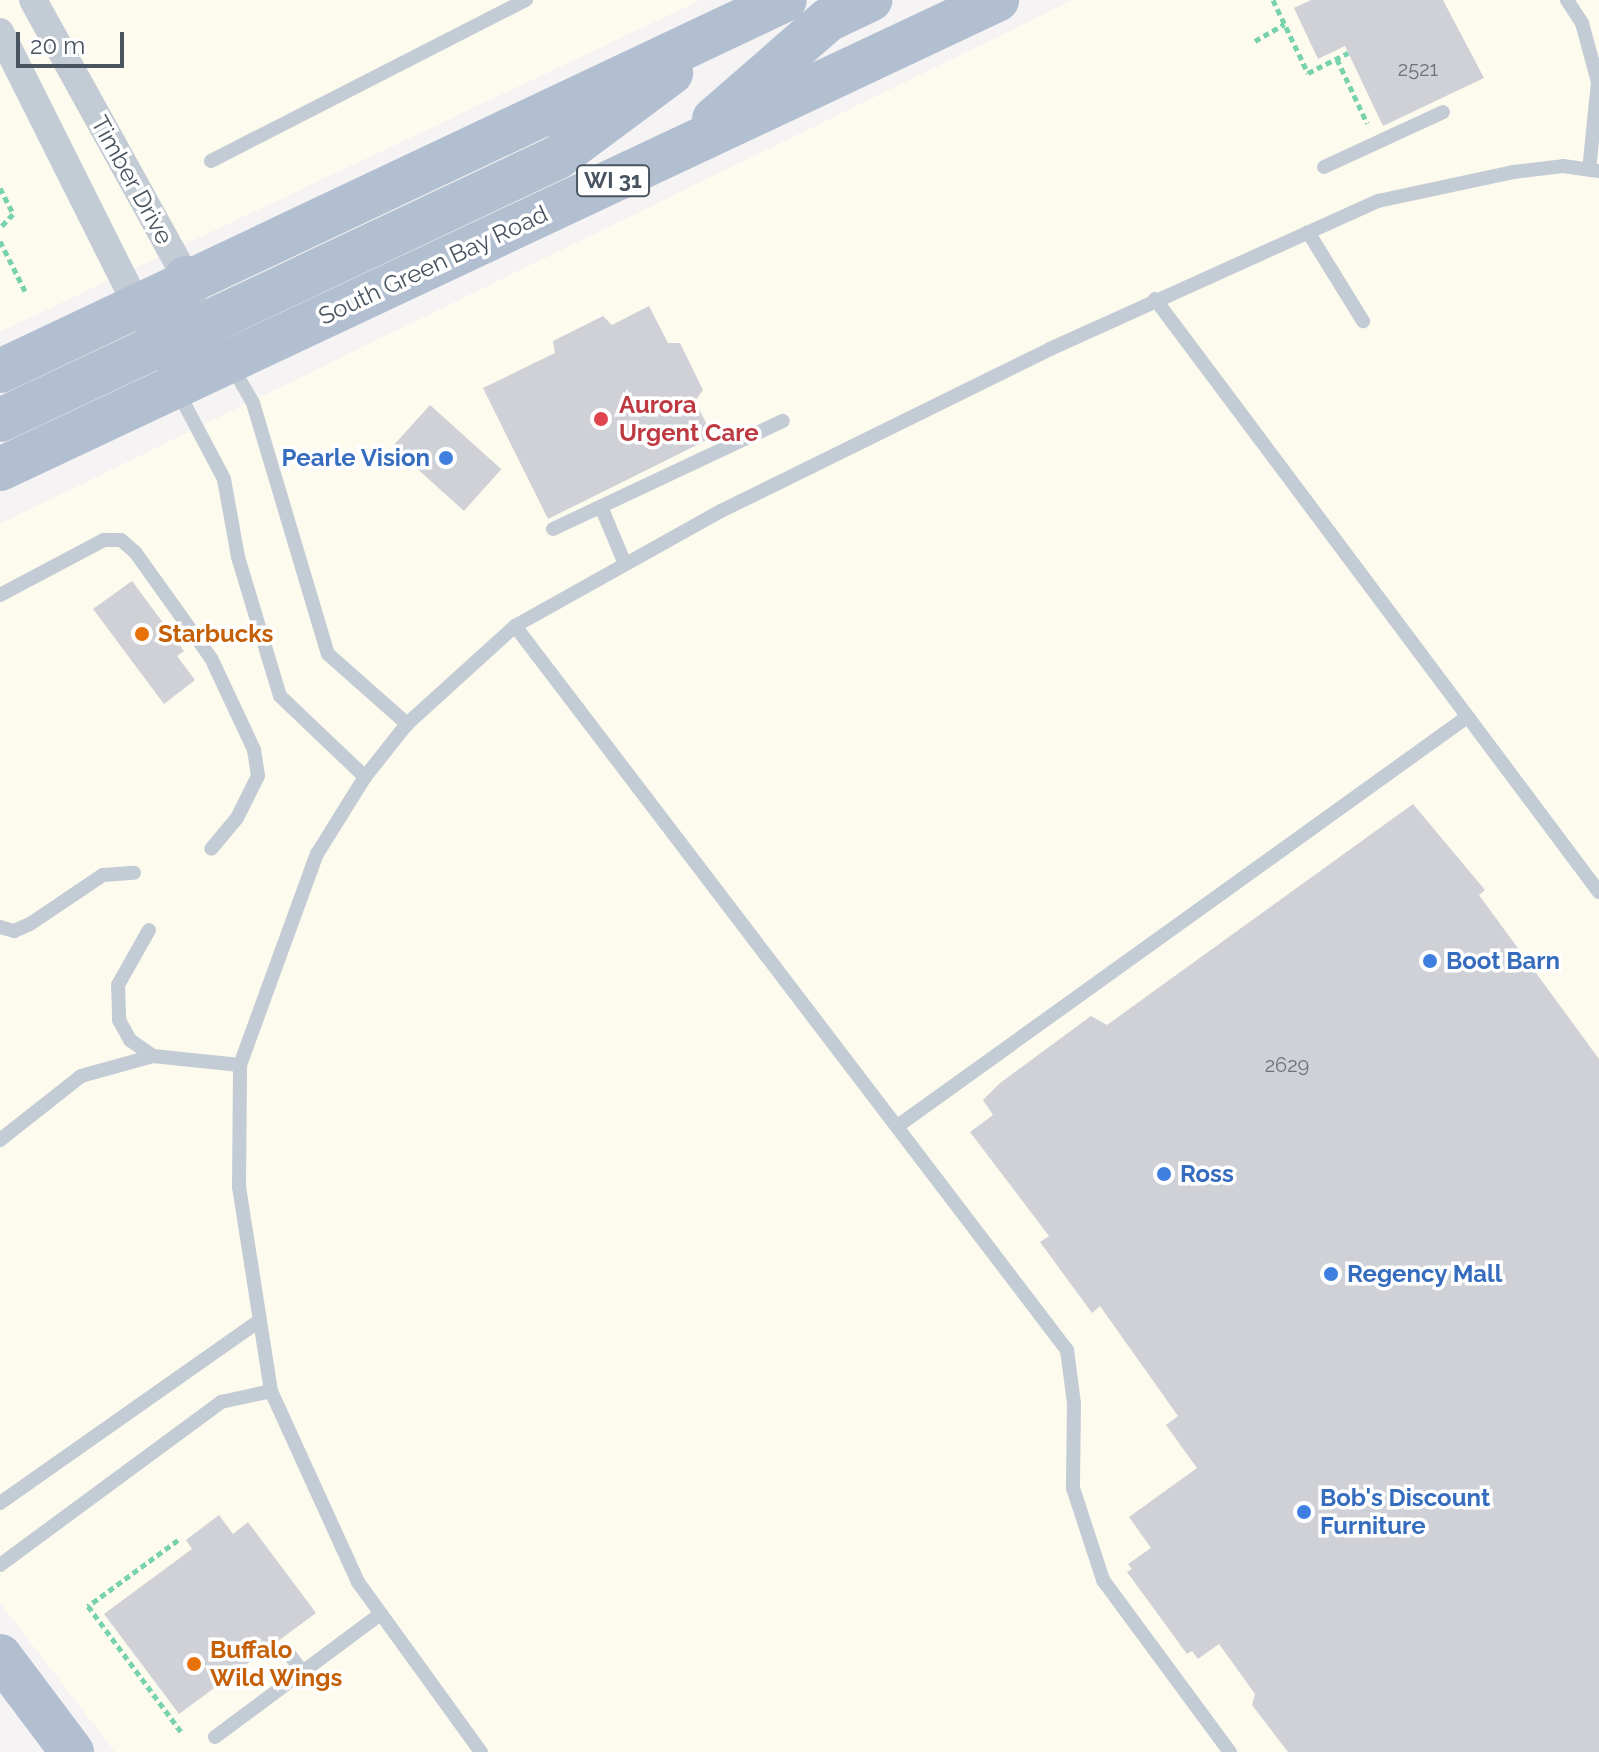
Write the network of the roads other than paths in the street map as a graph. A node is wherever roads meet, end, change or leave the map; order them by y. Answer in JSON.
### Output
{"nodes":[{"id":1,"x":33,"y":0,"type":"edge"},
{"id":2,"x":526,"y":0,"type":"edge"},
{"id":3,"x":785,"y":0,"type":"edge"},
{"id":4,"x":870,"y":0,"type":"edge"},
{"id":5,"x":997,"y":0,"type":"edge"},
{"id":6,"x":1567,"y":0,"type":"edge"},
{"id":7,"x":744,"y":19,"type":"junction"},
{"id":8,"x":0,"y":32,"type":"edge"},
{"id":9,"x":1443,"y":112,"type":"dead end"},
{"id":10,"x":676,"y":152,"type":"junction"},
{"id":11,"x":211,"y":161,"type":"dead end"},
{"id":12,"x":1324,"y":167,"type":"dead end"},
{"id":13,"x":1594,"y":170,"type":"edge"},
{"id":14,"x":1308,"y":232,"type":"junction"},
{"id":15,"x":186,"y":278,"type":"junction"},
{"id":16,"x":1155,"y":299,"type":"junction"},
{"id":17,"x":137,"y":305,"type":"junction"},
{"id":18,"x":1363,"y":321,"type":"dead end"},
{"id":19,"x":209,"y":322,"type":"junction"},
{"id":20,"x":157,"y":346,"type":"junction"},
{"id":21,"x":229,"y":361,"type":"junction"},
{"id":22,"x":0,"y":371,"type":"edge"},
{"id":23,"x":175,"y":385,"type":"junction"},
{"id":24,"x":0,"y":420,"type":"edge"},
{"id":25,"x":783,"y":421,"type":"dead end"},
{"id":26,"x":0,"y":469,"type":"edge"},
{"id":27,"x":602,"y":509,"type":"junction"},
{"id":28,"x":553,"y":529,"type":"dead end"},
{"id":29,"x":625,"y":564,"type":"junction"},
{"id":30,"x":6,"y":592,"type":"edge"},
{"id":31,"x":515,"y":626,"type":"junction"},
{"id":32,"x":1467,"y":717,"type":"junction"},
{"id":33,"x":407,"y":724,"type":"junction"},
{"id":34,"x":365,"y":777,"type":"junction"},
{"id":35,"x":211,"y":849,"type":"dead end"},
{"id":36,"x":134,"y":873,"type":"dead end"},
{"id":37,"x":1599,"y":892,"type":"edge"},
{"id":38,"x":0,"y":927,"type":"edge"},
{"id":39,"x":149,"y":930,"type":"dead end"},
{"id":40,"x":153,"y":1056,"type":"junction"},
{"id":41,"x":240,"y":1065,"type":"junction"},
{"id":42,"x":899,"y":1125,"type":"junction"},
{"id":43,"x":0,"y":1140,"type":"edge"},
{"id":44,"x":256,"y":1323,"type":"junction"},
{"id":45,"x":271,"y":1391,"type":"junction"},
{"id":46,"x":0,"y":1503,"type":"edge"},
{"id":47,"x":0,"y":1565,"type":"edge"},
{"id":48,"x":378,"y":1616,"type":"junction"},
{"id":49,"x":286,"y":1650,"type":"dead end"},
{"id":50,"x":0,"y":1656,"type":"edge"},
{"id":51,"x":302,"y":1671,"type":"junction"},
{"id":52,"x":215,"y":1737,"type":"dead end"},
{"id":53,"x":72,"y":1752,"type":"edge"},
{"id":54,"x":481,"y":1752,"type":"edge"},
{"id":55,"x":1230,"y":1752,"type":"edge"}],
"edges":[{"from":1,"to":15,"type":"street","name":"Timber Drive"},
{"from":2,"to":11,"type":"lane"},
{"from":3,"to":7,"type":"main road"},
{"from":4,"to":10,"type":"main road"},
{"from":5,"to":10,"type":"main road","name":"South Green Bay Road","number":"WI 31"},
{"from":6,"to":13,"type":"lane"},
{"from":7,"to":15,"type":"main road"},
{"from":7,"to":19,"type":"main road"},
{"from":8,"to":17,"type":"street","name":"Timber Drive"},
{"from":9,"to":12,"type":"lane"},
{"from":10,"to":21,"type":"main road","name":"South Green Bay Road","number":"WI 31"},
{"from":13,"to":14,"type":"lane"},
{"from":14,"to":16,"type":"lane"},
{"from":14,"to":18,"type":"lane"},
{"from":15,"to":17,"type":"main road"},
{"from":15,"to":19,"type":"street","name":"Timber Drive"},
{"from":15,"to":20,"type":"main road"},
{"from":16,"to":29,"type":"lane"},
{"from":16,"to":32,"type":"lane"},
{"from":17,"to":20,"type":"street","name":"Timber Drive"},
{"from":17,"to":22,"type":"main road"},
{"from":19,"to":21,"type":"street","name":"Timber Drive"},
{"from":19,"to":23,"type":"main road"},
{"from":20,"to":23,"type":"street","name":"Timber Drive"},
{"from":20,"to":24,"type":"main road"},
{"from":21,"to":23,"type":"main road","name":"South Green Bay Road","number":"WI 31"},
{"from":21,"to":33,"type":"lane"},
{"from":23,"to":26,"type":"main road","name":"South Green Bay Road","number":"WI 31"},
{"from":23,"to":34,"type":"lane"},
{"from":25,"to":27,"type":"lane"},
{"from":27,"to":28,"type":"lane"},
{"from":27,"to":29,"type":"lane"},
{"from":29,"to":31,"type":"lane"},
{"from":30,"to":35,"type":"lane"},
{"from":31,"to":33,"type":"lane"},
{"from":31,"to":42,"type":"lane"},
{"from":32,"to":37,"type":"lane"},
{"from":32,"to":42,"type":"lane"},
{"from":33,"to":34,"type":"lane"},
{"from":34,"to":41,"type":"lane"},
{"from":36,"to":38,"type":"lane"},
{"from":39,"to":40,"type":"lane"},
{"from":40,"to":41,"type":"lane"},
{"from":40,"to":43,"type":"lane"},
{"from":41,"to":44,"type":"lane"},
{"from":42,"to":55,"type":"lane"},
{"from":44,"to":45,"type":"lane"},
{"from":44,"to":46,"type":"lane"},
{"from":45,"to":47,"type":"lane"},
{"from":45,"to":48,"type":"lane"},
{"from":48,"to":51,"type":"lane"},
{"from":48,"to":54,"type":"lane"},
{"from":49,"to":51,"type":"lane"},
{"from":50,"to":53,"type":"main road"},
{"from":51,"to":52,"type":"lane"}]}
